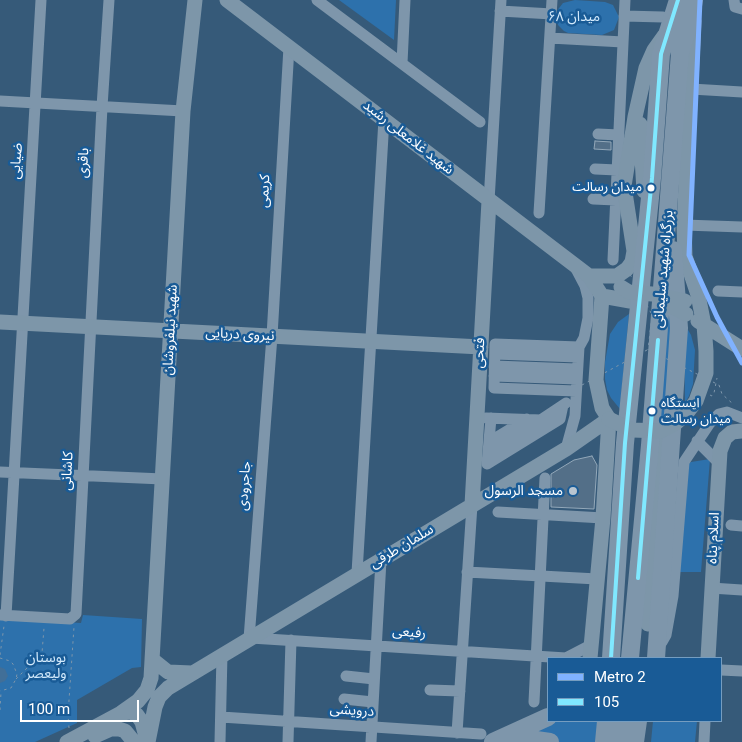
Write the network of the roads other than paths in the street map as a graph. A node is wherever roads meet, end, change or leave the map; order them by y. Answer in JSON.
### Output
{"nodes":[{"id":1,"x":41,"y":0,"type":"edge"},
{"id":2,"x":109,"y":0,"type":"edge"},
{"id":3,"x":195,"y":0,"type":"edge"},
{"id":4,"x":227,"y":0,"type":"edge"},
{"id":5,"x":317,"y":0,"type":"edge"},
{"id":6,"x":405,"y":0,"type":"edge"},
{"id":7,"x":552,"y":0,"type":"edge"},
{"id":8,"x":625,"y":0,"type":"edge"},
{"id":9,"x":678,"y":0,"type":"edge"},
{"id":10,"x":694,"y":0,"type":"edge"},
{"id":11,"x":734,"y":0,"type":"edge"},
{"id":12,"x":500,"y":6,"type":"edge"},
{"id":13,"x":742,"y":8,"type":"edge"},
{"id":14,"x":552,"y":14,"type":"junction"},
{"id":15,"x":624,"y":16,"type":"junction"},
{"id":16,"x":666,"y":23,"type":"junction"},
{"id":17,"x":550,"y":38,"type":"junction"},
{"id":18,"x":623,"y":42,"type":"junction"},
{"id":19,"x":289,"y":47,"type":"junction"},
{"id":20,"x":402,"y":63,"type":"junction"},
{"id":21,"x":691,"y":89,"type":"junction"},
{"id":22,"x":742,"y":92,"type":"edge"},
{"id":23,"x":0,"y":101,"type":"edge"},
{"id":24,"x":36,"y":103,"type":"junction"},
{"id":25,"x":639,"y":103,"type":"junction"},
{"id":26,"x":102,"y":107,"type":"junction"},
{"id":27,"x":183,"y":111,"type":"junction"},
{"id":28,"x":384,"y":119,"type":"junction"},
{"id":29,"x":480,"y":122,"type":"dead end"},
{"id":30,"x":598,"y":134,"type":"dead end"},
{"id":31,"x":619,"y":135,"type":"junction"},
{"id":32,"x":595,"y":169,"type":"dead end"},
{"id":33,"x":617,"y":170,"type":"junction"},
{"id":34,"x":593,"y":199,"type":"dead end"},
{"id":35,"x":616,"y":200,"type":"junction"},
{"id":36,"x":670,"y":200,"type":"junction"},
{"id":37,"x":489,"y":201,"type":"junction"},
{"id":38,"x":539,"y":213,"type":"dead end"},
{"id":39,"x":511,"y":217,"type":"junction"},
{"id":40,"x":684,"y":225,"type":"junction"},
{"id":41,"x":742,"y":227,"type":"edge"},
{"id":42,"x":488,"y":233,"type":"junction"},
{"id":43,"x":634,"y":251,"type":"junction"},
{"id":44,"x":613,"y":260,"type":"dead end"},
{"id":45,"x":575,"y":266,"type":"junction"},
{"id":46,"x":589,"y":276,"type":"junction"},
{"id":47,"x":619,"y":281,"type":"junction"},
{"id":48,"x":718,"y":291,"type":"dead end"},
{"id":49,"x":742,"y":292,"type":"edge"},
{"id":50,"x":602,"y":296,"type":"junction"},
{"id":51,"x":690,"y":304,"type":"junction"},
{"id":52,"x":0,"y":322,"type":"edge"},
{"id":53,"x":22,"y":323,"type":"junction"},
{"id":54,"x":704,"y":325,"type":"junction"},
{"id":55,"x":92,"y":327,"type":"junction"},
{"id":56,"x":171,"y":331,"type":"junction"},
{"id":57,"x":272,"y":336,"type":"junction"},
{"id":58,"x":372,"y":341,"type":"junction"},
{"id":59,"x":742,"y":349,"type":"edge"},
{"id":60,"x":492,"y":359,"type":"junction"},
{"id":61,"x":578,"y":375,"type":"junction"},
{"id":62,"x":563,"y":405,"type":"junction"},
{"id":63,"x":742,"y":418,"type":"edge"},
{"id":64,"x":512,"y":419,"type":"junction"},
{"id":65,"x":527,"y":419,"type":"junction"},
{"id":66,"x":609,"y":419,"type":"junction"},
{"id":67,"x":541,"y":420,"type":"junction"},
{"id":68,"x":490,"y":425,"type":"junction"},
{"id":69,"x":661,"y":431,"type":"junction"},
{"id":70,"x":742,"y":431,"type":"edge"},
{"id":71,"x":698,"y":441,"type":"junction"},
{"id":72,"x":566,"y":449,"type":"junction"},
{"id":73,"x":488,"y":455,"type":"junction"},
{"id":74,"x":719,"y":463,"type":"junction"},
{"id":75,"x":0,"y":472,"type":"edge"},
{"id":76,"x":14,"y":472,"type":"junction"},
{"id":77,"x":82,"y":475,"type":"junction"},
{"id":78,"x":545,"y":478,"type":"dead end"},
{"id":79,"x":163,"y":479,"type":"junction"},
{"id":80,"x":472,"y":505,"type":"junction"},
{"id":81,"x":498,"y":512,"type":"dead end"},
{"id":82,"x":543,"y":513,"type":"junction"},
{"id":83,"x":611,"y":521,"type":"junction"},
{"id":84,"x":381,"y":560,"type":"junction"},
{"id":85,"x":467,"y":572,"type":"junction"},
{"id":86,"x":357,"y":574,"type":"junction"},
{"id":87,"x":540,"y":576,"type":"junction"},
{"id":88,"x":597,"y":580,"type":"junction"},
{"id":89,"x":711,"y":588,"type":"junction"},
{"id":90,"x":742,"y":590,"type":"edge"},
{"id":91,"x":3,"y":615,"type":"edge"},
{"id":92,"x":648,"y":624,"type":"joint"},
{"id":93,"x":250,"y":638,"type":"junction"},
{"id":94,"x":291,"y":640,"type":"junction"},
{"id":95,"x":376,"y":646,"type":"junction"},
{"id":96,"x":462,"y":651,"type":"junction"},
{"id":97,"x":222,"y":654,"type":"junction"},
{"id":98,"x":593,"y":654,"type":"edge"},
{"id":99,"x":536,"y":656,"type":"junction"},
{"id":100,"x":653,"y":656,"type":"edge"},
{"id":101,"x":551,"y":657,"type":"edge"},
{"id":102,"x":573,"y":657,"type":"edge"},
{"id":103,"x":611,"y":657,"type":"edge"},
{"id":104,"x":630,"y":657,"type":"edge"},
{"id":105,"x":708,"y":657,"type":"edge"},
{"id":106,"x":153,"y":660,"type":"junction"},
{"id":107,"x":722,"y":663,"type":"edge"},
{"id":108,"x":742,"y":665,"type":"edge"},
{"id":109,"x":722,"y":670,"type":"edge"},
{"id":110,"x":742,"y":671,"type":"edge"},
{"id":111,"x":192,"y":673,"type":"junction"},
{"id":112,"x":346,"y":676,"type":"dead end"},
{"id":113,"x":374,"y":679,"type":"junction"},
{"id":114,"x":430,"y":690,"type":"dead end"},
{"id":115,"x":460,"y":691,"type":"junction"},
{"id":116,"x":344,"y":699,"type":"dead end"},
{"id":117,"x":373,"y":702,"type":"junction"},
{"id":118,"x":534,"y":702,"type":"dead end"},
{"id":119,"x":121,"y":713,"type":"junction"},
{"id":120,"x":221,"y":717,"type":"junction"},
{"id":121,"x":543,"y":718,"type":"edge"},
{"id":122,"x":288,"y":722,"type":"junction"},
{"id":123,"x":606,"y":722,"type":"edge"},
{"id":124,"x":624,"y":722,"type":"edge"},
{"id":125,"x":645,"y":722,"type":"edge"},
{"id":126,"x":645,"y":722,"type":"edge"},
{"id":127,"x":705,"y":722,"type":"edge"},
{"id":128,"x":372,"y":727,"type":"junction"},
{"id":129,"x":457,"y":733,"type":"junction"},
{"id":130,"x":101,"y":738,"type":"edge"},
{"id":131,"x":133,"y":740,"type":"edge"},
{"id":132,"x":490,"y":740,"type":"edge"},
{"id":133,"x":74,"y":741,"type":"edge"},
{"id":134,"x":148,"y":742,"type":"edge"},
{"id":135,"x":220,"y":742,"type":"edge"},
{"id":136,"x":288,"y":742,"type":"edge"},
{"id":137,"x":371,"y":742,"type":"edge"},
{"id":138,"x":523,"y":742,"type":"edge"},
{"id":139,"x":550,"y":742,"type":"edge"},
{"id":140,"x":604,"y":742,"type":"edge"},
{"id":141,"x":622,"y":742,"type":"edge"},
{"id":142,"x":635,"y":742,"type":"edge"},
{"id":143,"x":645,"y":742,"type":"edge"},
{"id":144,"x":704,"y":742,"type":"edge"}],
"edges":[{"from":1,"to":24,"type":"street","name":"ضیایی"},
{"from":2,"to":26,"type":"street","name":"باقری"},
{"from":3,"to":27,"type":"main road","name":"شهید نیلفروشان"},
{"from":4,"to":19,"type":"main road","name":"شهید غلامعلی رشید"},
{"from":5,"to":20,"type":"street"},
{"from":6,"to":20,"type":"street"},
{"from":7,"to":14,"type":"street"},
{"from":8,"to":15,"type":"street"},
{"from":9,"to":16,"type":"highway","name":"بزرگراه شهید سلیمانی"},
{"from":10,"to":21,"type":"main road"},
{"from":10,"to":36,"type":"highway","name":"بزرگراه شهید سلیمانی"},
{"from":11,"to":13,"type":"street"},
{"from":12,"to":14,"type":"street"},
{"from":12,"to":37,"type":"street"},
{"from":14,"to":17,"type":"street"},
{"from":15,"to":16,"type":"street"},
{"from":15,"to":18,"type":"street"},
{"from":16,"to":25,"type":"main road"},
{"from":16,"to":83,"type":"highway","name":"بزرگراه شهید سلیمانی"},
{"from":17,"to":18,"type":"street"},
{"from":17,"to":38,"type":"street"},
{"from":18,"to":31,"type":"street"},
{"from":19,"to":28,"type":"main road","name":"شهید غلامعلی رشید"},
{"from":19,"to":57,"type":"street","name":"کریمی"},
{"from":20,"to":29,"type":"street"},
{"from":21,"to":22,"type":"street"},
{"from":21,"to":40,"type":"main road"},
{"from":23,"to":24,"type":"street"},
{"from":24,"to":26,"type":"street"},
{"from":24,"to":53,"type":"street","name":"ضیایی"},
{"from":25,"to":43,"type":"main road"},
{"from":25,"to":43,"type":"main road"},
{"from":26,"to":27,"type":"street"},
{"from":26,"to":55,"type":"street","name":"باقری"},
{"from":27,"to":56,"type":"main road","name":"شهید نیلفروشان"},
{"from":28,"to":37,"type":"main road","name":"شهید غلامعلی رشید"},
{"from":28,"to":58,"type":"street"},
{"from":30,"to":31,"type":"street"},
{"from":31,"to":33,"type":"street"},
{"from":32,"to":33,"type":"street"},
{"from":33,"to":35,"type":"street"},
{"from":34,"to":35,"type":"street"},
{"from":35,"to":44,"type":"street"},
{"from":36,"to":100,"type":"highway"},
{"from":36,"to":104,"type":"highway","name":"بزرگراه شهید سلیمانی"},
{"from":37,"to":39,"type":"main road","name":"شهید غلامعلی رشید"},
{"from":37,"to":42,"type":"main road","name":"فتحی"},
{"from":39,"to":42,"type":"main road"},
{"from":39,"to":45,"type":"main road","name":"شهید غلامعلی رشید"},
{"from":40,"to":41,"type":"street"},
{"from":40,"to":51,"type":"main road"},
{"from":42,"to":60,"type":"main road","name":"فتحی"},
{"from":43,"to":47,"type":"main road"},
{"from":45,"to":46,"type":"main road","name":"شهید غلامعلی رشید"},
{"from":45,"to":61,"type":"street"},
{"from":46,"to":47,"type":"main road"},
{"from":46,"to":50,"type":"main road","name":"شهید غلامعلی رشید"},
{"from":47,"to":51,"type":"main road","bridge":true},
{"from":48,"to":49,"type":"street"},
{"from":50,"to":51,"type":"main road","bridge":true},
{"from":50,"to":66,"type":"main road"},
{"from":51,"to":54,"type":"main road"},
{"from":51,"to":54,"type":"main road"},
{"from":52,"to":53,"type":"main road","name":"نیروی دریایی"},
{"from":53,"to":55,"type":"main road","name":"نیروی دریایی"},
{"from":53,"to":76,"type":"street","name":"ضیایی"},
{"from":54,"to":59,"type":"main road"},
{"from":54,"to":69,"type":"main road","bridge":true},
{"from":55,"to":56,"type":"main road","name":"نیروی دریایی"},
{"from":55,"to":77,"type":"street","name":"کاشانی"},
{"from":56,"to":57,"type":"main road","name":"نیروی دریایی"},
{"from":56,"to":79,"type":"main road","name":"شهید نیلفروشان"},
{"from":57,"to":58,"type":"main road","name":"نیروی دریایی"},
{"from":57,"to":93,"type":"street","name":"جاجرودی"},
{"from":58,"to":60,"type":"main road","name":"نیروی دریایی"},
{"from":58,"to":86,"type":"street"},
{"from":60,"to":61,"type":"street"},
{"from":60,"to":61,"type":"street"},
{"from":60,"to":61,"type":"street"},
{"from":60,"to":68,"type":"main road","name":"فتحی"},
{"from":61,"to":62,"type":"street"},
{"from":61,"to":72,"type":"street"},
{"from":62,"to":67,"type":"street"},
{"from":62,"to":73,"type":"street"},
{"from":63,"to":71,"type":"street"},
{"from":64,"to":65,"type":"street"},
{"from":64,"to":68,"type":"street"},
{"from":64,"to":68,"type":"street"},
{"from":65,"to":67,"type":"street"},
{"from":65,"to":68,"type":"street"},
{"from":66,"to":69,"type":"main road","bridge":true},
{"from":66,"to":72,"type":"main road","name":"سلمان طرقی"},
{"from":66,"to":83,"type":"main road","name":"بزرگراه شهید سلیمانی"},
{"from":67,"to":73,"type":"street"},
{"from":68,"to":73,"type":"street"},
{"from":68,"to":80,"type":"main road","name":"فتحی"},
{"from":69,"to":92,"type":"main road"},
{"from":70,"to":74,"type":"main road","name":"اسلام پناه"},
{"from":71,"to":74,"type":"street"},
{"from":71,"to":100,"type":"street"},
{"from":72,"to":80,"type":"main road","name":"سلمان طرقی"},
{"from":74,"to":89,"type":"main road","name":"اسلام پناه"},
{"from":75,"to":76,"type":"street"},
{"from":76,"to":77,"type":"street"},
{"from":76,"to":91,"type":"street","name":"ضیایی"},
{"from":77,"to":79,"type":"street"},
{"from":77,"to":91,"type":"street","name":"کاشانی"},
{"from":78,"to":82,"type":"street"},
{"from":79,"to":106,"type":"main road","name":"شهید نیلفروشان"},
{"from":80,"to":84,"type":"main road","name":"سلمان طرقی"},
{"from":80,"to":85,"type":"street"},
{"from":81,"to":82,"type":"street"},
{"from":82,"to":83,"type":"street"},
{"from":82,"to":87,"type":"street"},
{"from":83,"to":88,"type":"main road","name":"بزرگراه شهید سلیمانی"},
{"from":83,"to":98,"type":"highway"},
{"from":83,"to":103,"type":"highway","name":"بزرگراه شهید سلیمانی"},
{"from":84,"to":86,"type":"main road","name":"سلمان طرقی"},
{"from":84,"to":95,"type":"street"},
{"from":85,"to":87,"type":"street"},
{"from":85,"to":96,"type":"street"},
{"from":86,"to":93,"type":"main road","name":"سلمان طرقی"},
{"from":87,"to":88,"type":"street"},
{"from":87,"to":99,"type":"street"},
{"from":88,"to":98,"type":"main road","name":"بزرگراه شهید سلیمانی"},
{"from":89,"to":90,"type":"street"},
{"from":89,"to":105,"type":"main road","name":"اسلام پناه"},
{"from":92,"to":100,"type":"highway"},
{"from":93,"to":94,"type":"street","name":"رفیعی"},
{"from":93,"to":97,"type":"main road","name":"سلمان طرقی"},
{"from":94,"to":95,"type":"street","name":"رفیعی"},
{"from":94,"to":122,"type":"street"},
{"from":95,"to":96,"type":"street","name":"رفیعی"},
{"from":95,"to":113,"type":"street"},
{"from":96,"to":99,"type":"street","name":"رفیعی"},
{"from":96,"to":115,"type":"street"},
{"from":97,"to":111,"type":"main road","name":"سلمان طرقی"},
{"from":97,"to":120,"type":"street"},
{"from":98,"to":102,"type":"street"},
{"from":99,"to":101,"type":"street","name":"رفیعی"},
{"from":99,"to":118,"type":"street"},
{"from":106,"to":111,"type":"main road"},
{"from":106,"to":119,"type":"main road","name":"شهید نیلفروشان"},
{"from":107,"to":108,"type":"street"},
{"from":109,"to":110,"type":"street"},
{"from":111,"to":134,"type":"main road","name":"سلمان طرقی"},
{"from":112,"to":113,"type":"street"},
{"from":113,"to":117,"type":"street"},
{"from":114,"to":115,"type":"street"},
{"from":115,"to":129,"type":"street"},
{"from":116,"to":117,"type":"street"},
{"from":117,"to":128,"type":"street"},
{"from":119,"to":133,"type":"main road","name":"شهید نیلفروشان"},
{"from":119,"to":134,"type":"main road"},
{"from":120,"to":122,"type":"street","name":"درویشی"},
{"from":120,"to":135,"type":"street"},
{"from":121,"to":132,"type":"highway"},
{"from":122,"to":128,"type":"street","name":"درویشی"},
{"from":122,"to":136,"type":"street"},
{"from":123,"to":140,"type":"highway"},
{"from":124,"to":141,"type":"highway"},
{"from":125,"to":142,"type":"highway"},
{"from":126,"to":143,"type":"highway"},
{"from":127,"to":144,"type":"street"},
{"from":128,"to":129,"type":"street","name":"درویشی"},
{"from":128,"to":137,"type":"street"},
{"from":129,"to":132,"type":"street","name":"درویشی"},
{"from":130,"to":131,"type":"main road"},
{"from":130,"to":133,"type":"main road"},
{"from":138,"to":139,"type":"highway"}]}
